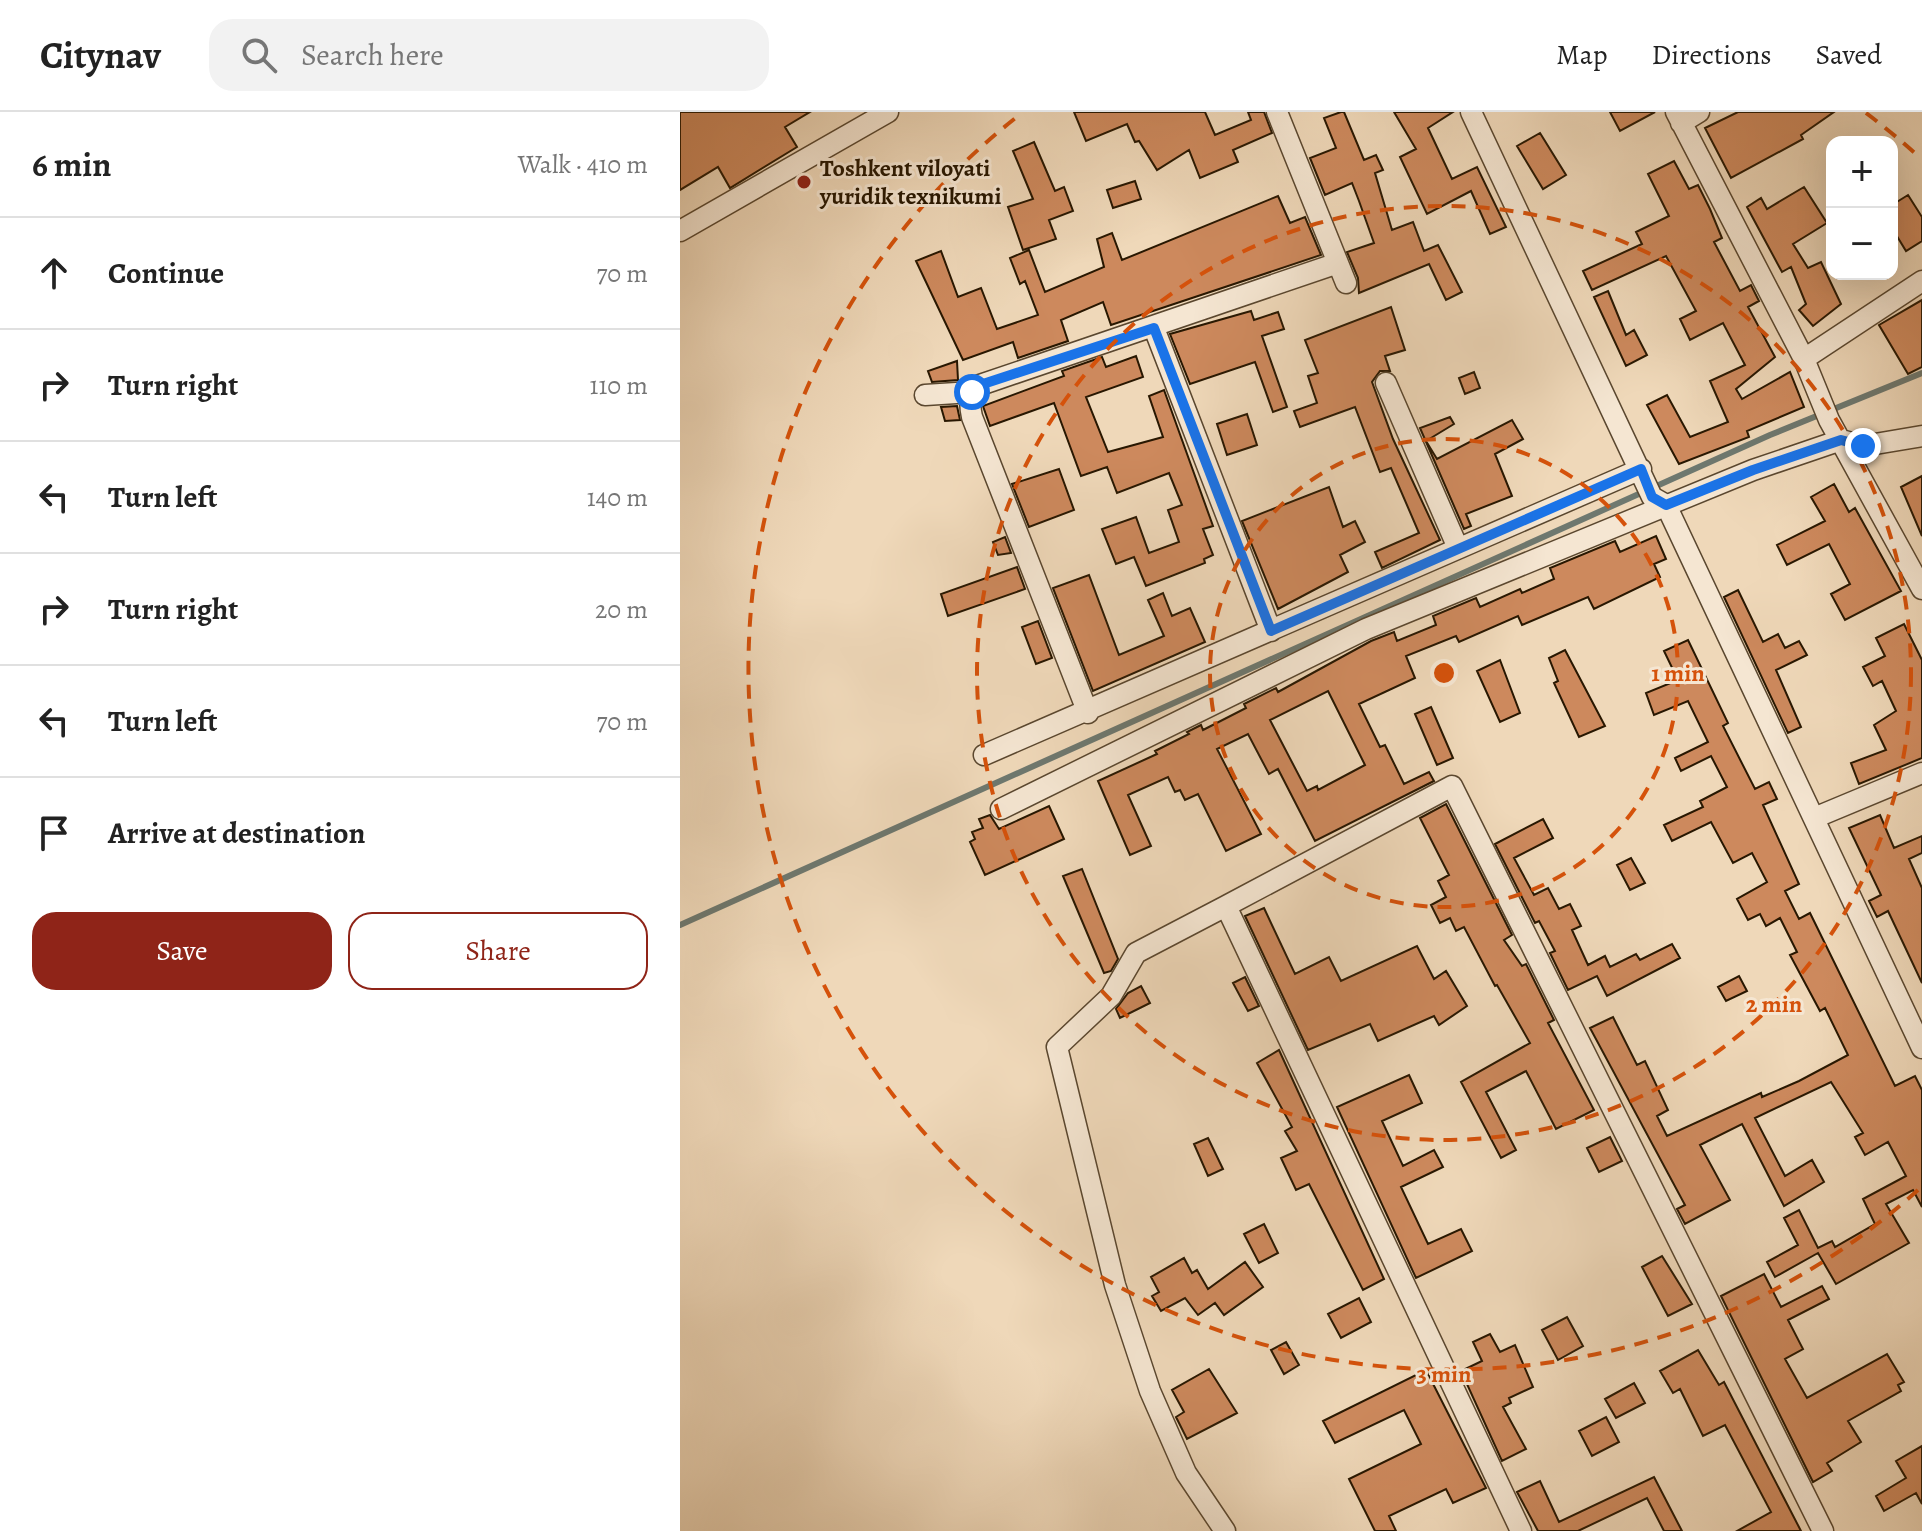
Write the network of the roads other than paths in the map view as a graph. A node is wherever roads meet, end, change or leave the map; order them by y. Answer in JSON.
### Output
{"nodes":[{"id":1,"x":888,"y":112,"type":"edge"},
{"id":2,"x":1277,"y":112,"type":"edge"},
{"id":3,"x":1471,"y":112,"type":"edge"},
{"id":4,"x":1685,"y":116,"type":"edge"},
{"id":5,"x":680,"y":231,"type":"edge"},
{"id":6,"x":1338,"y":263,"type":"junction"},
{"id":7,"x":1922,"y":281,"type":"edge"},
{"id":8,"x":1346,"y":283,"type":"dead end"},
{"id":9,"x":1154,"y":328,"type":"junction"},
{"id":10,"x":1804,"y":359,"type":"junction"},
{"id":11,"x":1386,"y":383,"type":"dead end"},
{"id":12,"x":972,"y":392,"type":"junction"},
{"id":13,"x":925,"y":395,"type":"dead end"},
{"id":14,"x":1922,"y":436,"type":"edge"},
{"id":15,"x":1841,"y":440,"type":"junction"},
{"id":16,"x":1651,"y":488,"type":"junction"},
{"id":17,"x":1458,"y":548,"type":"junction"},
{"id":18,"x":1922,"y":589,"type":"edge"},
{"id":19,"x":1271,"y":631,"type":"junction"},
{"id":20,"x":1088,"y":713,"type":"junction"},
{"id":21,"x":984,"y":755,"type":"dead end"},
{"id":22,"x":1922,"y":773,"type":"edge"},
{"id":23,"x":1001,"y":809,"type":"dead end"},
{"id":24,"x":1814,"y":818,"type":"junction"},
{"id":25,"x":1226,"y":906,"type":"junction"},
{"id":26,"x":1917,"y":1026,"type":"edge"},
{"id":27,"x":1922,"y":1048,"type":"edge"},
{"id":28,"x":1222,"y":1526,"type":"edge"},
{"id":29,"x":1521,"y":1531,"type":"edge"},
{"id":30,"x":1823,"y":1531,"type":"edge"}],
"edges":[{"from":1,"to":5,"type":"street"},
{"from":2,"to":6,"type":"street"},
{"from":3,"to":16,"type":"street"},
{"from":4,"to":10,"type":"street"},
{"from":6,"to":8,"type":"street"},
{"from":6,"to":9,"type":"street"},
{"from":7,"to":10,"type":"street"},
{"from":9,"to":12,"type":"street"},
{"from":9,"to":19,"type":"street"},
{"from":10,"to":15,"type":"street"},
{"from":11,"to":17,"type":"street"},
{"from":12,"to":13,"type":"street"},
{"from":12,"to":20,"type":"street"},
{"from":14,"to":15,"type":"street"},
{"from":15,"to":16,"type":"street"},
{"from":15,"to":18,"type":"street"},
{"from":16,"to":17,"type":"street"},
{"from":16,"to":23,"type":"street"},
{"from":16,"to":24,"type":"street"},
{"from":17,"to":19,"type":"street"},
{"from":19,"to":20,"type":"street"},
{"from":20,"to":21,"type":"street"},
{"from":22,"to":24,"type":"street"},
{"from":24,"to":26,"type":"street"},
{"from":25,"to":28,"type":"street"},
{"from":25,"to":29,"type":"street"},
{"from":25,"to":30,"type":"street"},
{"from":26,"to":27,"type":"street"}]}
